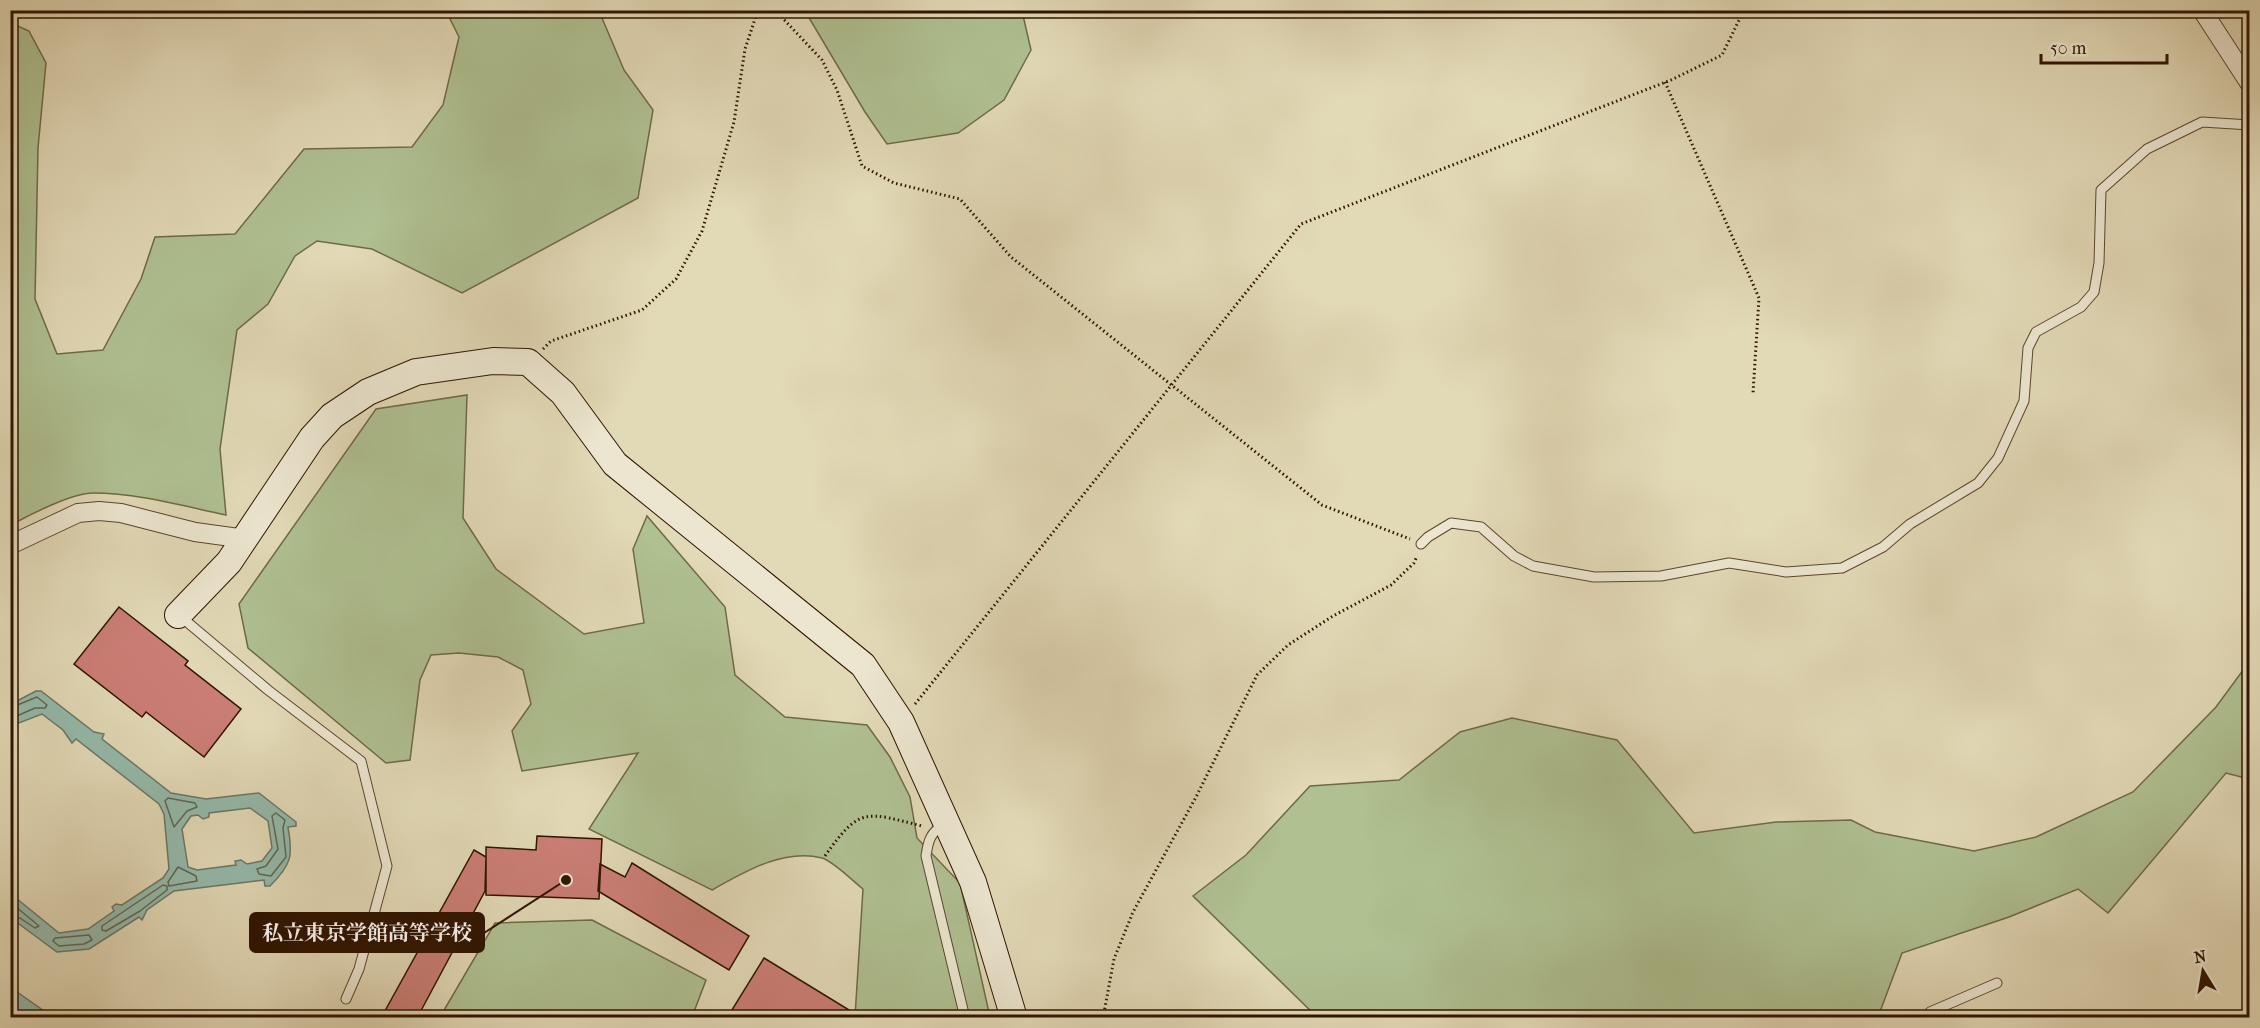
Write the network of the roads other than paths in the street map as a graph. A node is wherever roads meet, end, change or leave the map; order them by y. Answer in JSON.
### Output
{"nodes":[{"id":1,"x":2202,"y":10,"type":"edge"},
{"id":2,"x":2250,"y":84,"type":"edge"},
{"id":3,"x":2250,"y":125,"type":"edge"},
{"id":4,"x":246,"y":539,"type":"junction"},
{"id":5,"x":1421,"y":544,"type":"road end"},
{"id":6,"x":10,"y":545,"type":"edge"},
{"id":7,"x":178,"y":615,"type":"joint"},
{"id":8,"x":941,"y":826,"type":"junction"},
{"id":9,"x":1997,"y":983,"type":"dead end"},
{"id":10,"x":346,"y":999,"type":"dead end"},
{"id":11,"x":965,"y":1017,"type":"edge"},
{"id":12,"x":1014,"y":1017,"type":"edge"},
{"id":13,"x":1940,"y":1017,"type":"edge"}],
"edges":[{"from":1,"to":2,"type":"street"},
{"from":3,"to":5,"type":"lane"},
{"from":4,"to":6,"type":"street"},
{"from":4,"to":7,"type":"street"},
{"from":4,"to":8,"type":"street"},
{"from":7,"to":10,"type":"lane"},
{"from":8,"to":11,"type":"lane"},
{"from":8,"to":12,"type":"street"},
{"from":9,"to":13,"type":"lane"}]}
